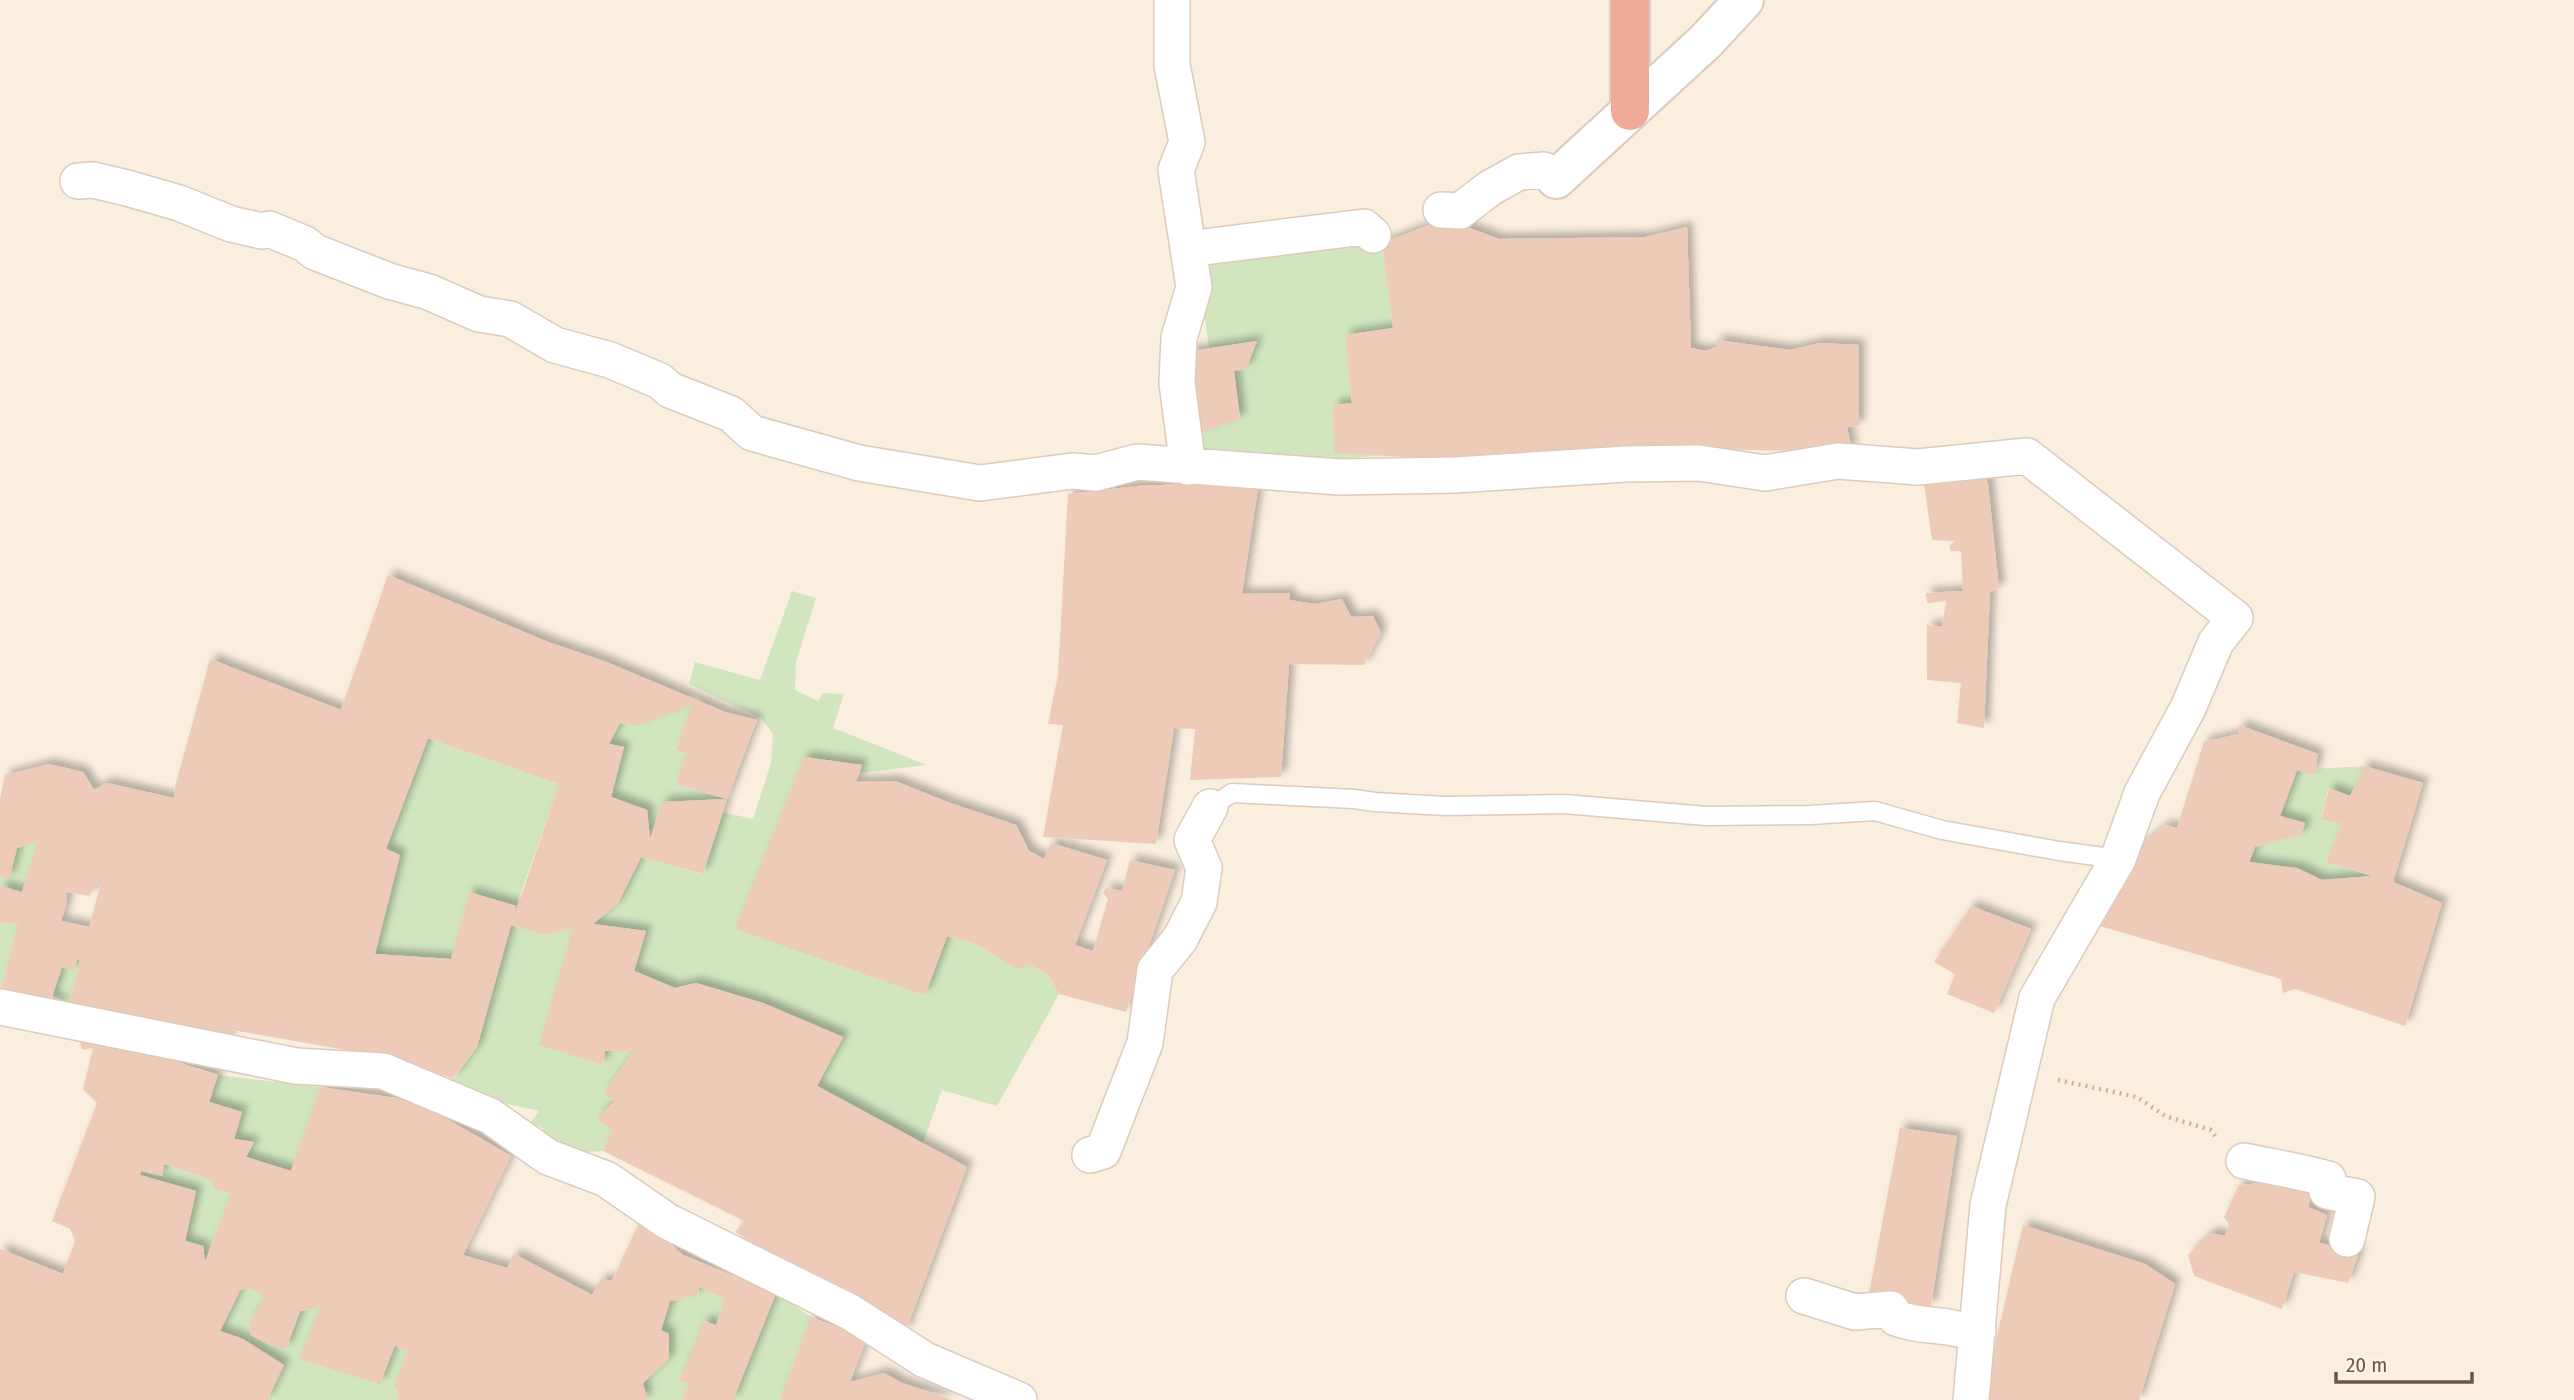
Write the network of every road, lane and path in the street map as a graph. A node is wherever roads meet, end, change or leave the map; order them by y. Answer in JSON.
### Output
{"nodes":[{"id":1,"x":1172,"y":0,"type":"edge"},
{"id":2,"x":1630,"y":0,"type":"edge"},
{"id":3,"x":1744,"y":0,"type":"edge"},
{"id":4,"x":1630,"y":111,"type":"junction"},
{"id":5,"x":1556,"y":179,"type":"joint"},
{"id":6,"x":78,"y":181,"type":"dead end"},
{"id":7,"x":1441,"y":210,"type":"dead end"},
{"id":8,"x":1373,"y":235,"type":"dead end"},
{"id":9,"x":1188,"y":248,"type":"junction"},
{"id":10,"x":1188,"y":467,"type":"junction"},
{"id":11,"x":1210,"y":807,"type":"joint"},
{"id":12,"x":2118,"y":859,"type":"junction"},
{"id":13,"x":0,"y":1007,"type":"edge"},
{"id":14,"x":2020,"y":1074,"type":"junction"},
{"id":15,"x":1090,"y":1155,"type":"dead end"},
{"id":16,"x":2244,"y":1161,"type":"joint"},
{"id":17,"x":2347,"y":1239,"type":"dead end"},
{"id":18,"x":1804,"y":1296,"type":"dead end"},
{"id":19,"x":1979,"y":1331,"type":"junction"},
{"id":20,"x":1019,"y":1400,"type":"edge"},
{"id":21,"x":1971,"y":1400,"type":"edge"}],
"edges":[{"from":1,"to":9,"type":"street"},
{"from":2,"to":4,"type":"highway"},
{"from":3,"to":4,"type":"street"},
{"from":4,"to":5,"type":"street"},
{"from":5,"to":7,"type":"street"},
{"from":6,"to":10,"type":"street"},
{"from":8,"to":9,"type":"street"},
{"from":9,"to":10,"type":"street"},
{"from":10,"to":12,"type":"street"},
{"from":11,"to":12,"type":"lane"},
{"from":11,"to":15,"type":"street"},
{"from":12,"to":14,"type":"street"},
{"from":13,"to":20,"type":"street"},
{"from":14,"to":16,"type":"path"},
{"from":14,"to":19,"type":"street"},
{"from":16,"to":17,"type":"street"},
{"from":18,"to":19,"type":"street"},
{"from":19,"to":21,"type":"street"}]}
